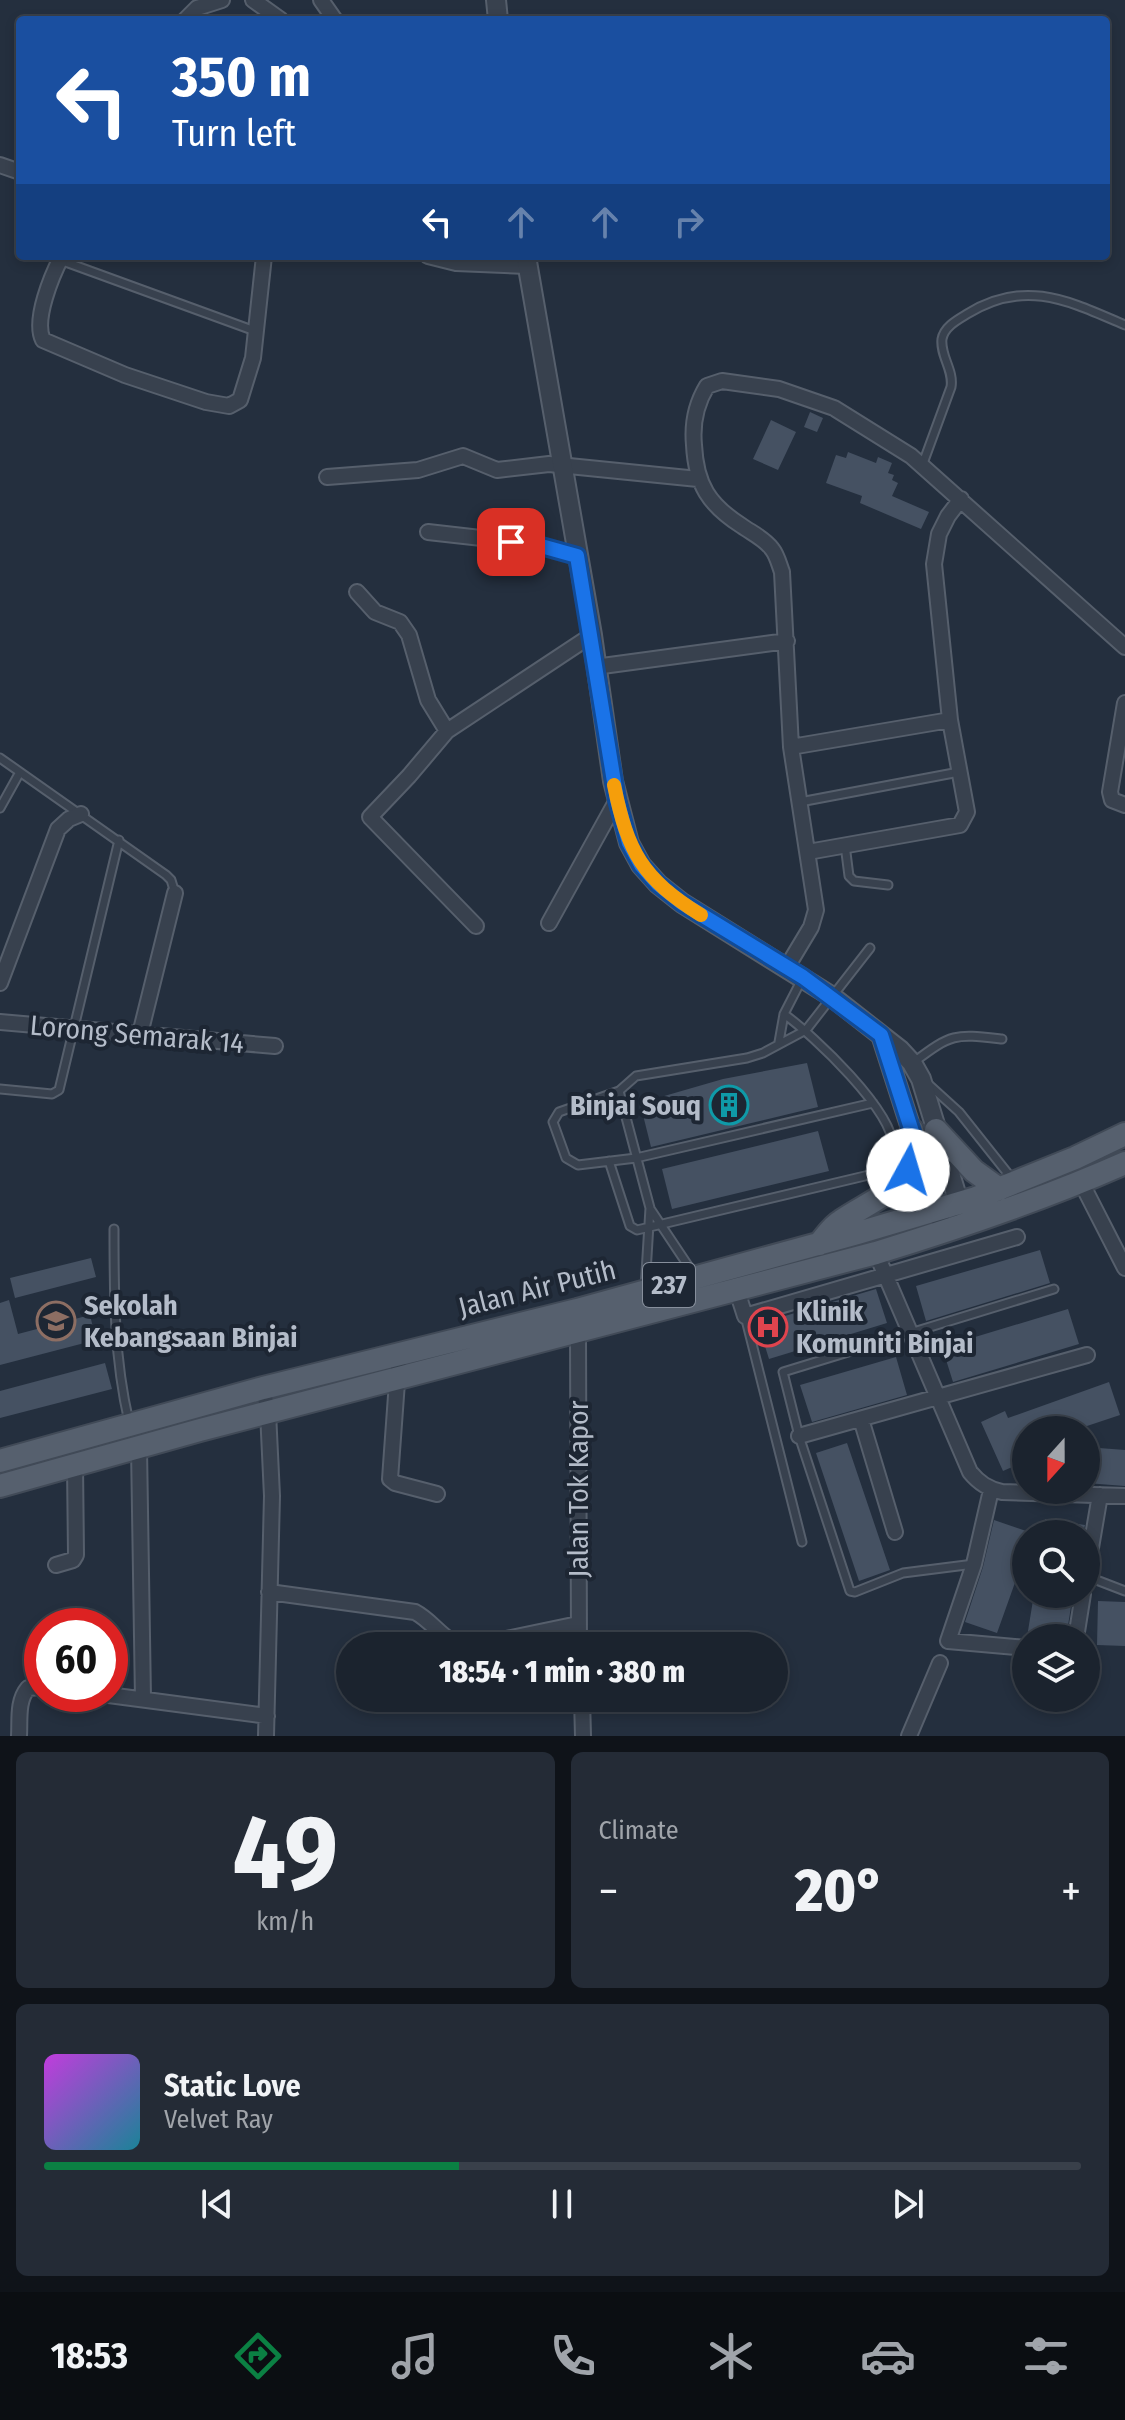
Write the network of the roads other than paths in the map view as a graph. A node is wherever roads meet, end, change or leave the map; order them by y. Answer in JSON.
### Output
{"nodes":[{"id":1,"x":222,"y":0,"type":"edge"},
{"id":2,"x":253,"y":0,"type":"edge"},
{"id":3,"x":196,"y":9,"type":"edge"},
{"id":4,"x":275,"y":16,"type":"edge"},
{"id":5,"x":60,"y":260,"type":"edge"},
{"id":6,"x":66,"y":260,"type":"edge"},
{"id":7,"x":264,"y":260,"type":"edge"},
{"id":8,"x":444,"y":260,"type":"edge"},
{"id":9,"x":527,"y":261,"type":"edge"},
{"id":10,"x":1125,"y":325,"type":"edge"},
{"id":11,"x":257,"y":331,"type":"junction"},
{"id":12,"x":561,"y":465,"type":"junction"},
{"id":13,"x":922,"y":466,"type":"junction"},
{"id":14,"x":327,"y":477,"type":"dead end"},
{"id":15,"x":698,"y":479,"type":"junction"},
{"id":16,"x":961,"y":499,"type":"junction"},
{"id":17,"x":428,"y":532,"type":"dead end"},
{"id":18,"x":577,"y":556,"type":"junction"},
{"id":19,"x":357,"y":592,"type":"dead end"},
{"id":20,"x":592,"y":635,"type":"junction"},
{"id":21,"x":787,"y":641,"type":"junction"},
{"id":22,"x":1125,"y":647,"type":"edge"},
{"id":23,"x":595,"y":667,"type":"junction"},
{"id":24,"x":1125,"y":703,"type":"edge"},
{"id":25,"x":950,"y":720,"type":"junction"},
{"id":26,"x":447,"y":731,"type":"junction"},
{"id":27,"x":791,"y":747,"type":"junction"},
{"id":28,"x":0,"y":758,"type":"edge"},
{"id":29,"x":20,"y":772,"type":"junction"},
{"id":30,"x":960,"y":772,"type":"junction"},
{"id":31,"x":617,"y":800,"type":"junction"},
{"id":32,"x":800,"y":802,"type":"junction"},
{"id":33,"x":1125,"y":805,"type":"edge"},
{"id":34,"x":0,"y":808,"type":"edge"},
{"id":35,"x":81,"y":814,"type":"junction"},
{"id":36,"x":119,"y":840,"type":"junction"},
{"id":37,"x":845,"y":845,"type":"junction"},
{"id":38,"x":808,"y":852,"type":"junction"},
{"id":39,"x":888,"y":885,"type":"dead end"},
{"id":40,"x":175,"y":893,"type":"joint"},
{"id":41,"x":549,"y":923,"type":"dead end"},
{"id":42,"x":476,"y":926,"type":"dead end"},
{"id":43,"x":870,"y":948,"type":"dead end"},
{"id":44,"x":795,"y":972,"type":"junction"},
{"id":45,"x":0,"y":983,"type":"edge"},
{"id":46,"x":831,"y":996,"type":"junction"},
{"id":47,"x":784,"y":1014,"type":"junction"},
{"id":48,"x":0,"y":1022,"type":"edge"},
{"id":49,"x":74,"y":1029,"type":"junction"},
{"id":50,"x":806,"y":1030,"type":"junction"},
{"id":51,"x":140,"y":1034,"type":"junction"},
{"id":52,"x":881,"y":1035,"type":"junction"},
{"id":53,"x":1002,"y":1039,"type":"dead end"},
{"id":54,"x":779,"y":1042,"type":"junction"},
{"id":55,"x":275,"y":1046,"type":"dead end"},
{"id":56,"x":916,"y":1071,"type":"junction"},
{"id":57,"x":0,"y":1089,"type":"edge"},
{"id":58,"x":619,"y":1091,"type":"junction"},
{"id":59,"x":873,"y":1103,"type":"junction"},
{"id":60,"x":912,"y":1130,"type":"junction"},
{"id":61,"x":936,"y":1130,"type":"junction"},
{"id":62,"x":1125,"y":1134,"type":"edge"},
{"id":63,"x":636,"y":1158,"type":"junction"},
{"id":64,"x":609,"y":1161,"type":"junction"},
{"id":65,"x":1125,"y":1163,"type":"edge"},
{"id":66,"x":1081,"y":1182,"type":"junction"},
{"id":67,"x":1007,"y":1186,"type":"junction"},
{"id":68,"x":948,"y":1207,"type":"junction"},
{"id":69,"x":650,"y":1208,"type":"junction"},
{"id":70,"x":662,"y":1225,"type":"junction"},
{"id":71,"x":650,"y":1228,"type":"junction"},
{"id":72,"x":114,"y":1229,"type":"dead end"},
{"id":73,"x":955,"y":1229,"type":"junction"},
{"id":74,"x":1017,"y":1237,"type":"dead end"},
{"id":75,"x":819,"y":1244,"type":"junction"},
{"id":76,"x":876,"y":1253,"type":"junction"},
{"id":77,"x":1125,"y":1268,"type":"edge"},
{"id":78,"x":886,"y":1277,"type":"junction"},
{"id":79,"x":695,"y":1278,"type":"junction"},
{"id":80,"x":1054,"y":1289,"type":"dead end"},
{"id":81,"x":645,"y":1291,"type":"junction"},
{"id":82,"x":737,"y":1291,"type":"junction"},
{"id":83,"x":745,"y":1316,"type":"junction"},
{"id":84,"x":578,"y":1332,"type":"junction"},
{"id":85,"x":910,"y":1334,"type":"junction"},
{"id":86,"x":399,"y":1354,"type":"junction"},
{"id":87,"x":1087,"y":1355,"type":"dead end"},
{"id":88,"x":397,"y":1379,"type":"junction"},
{"id":89,"x":263,"y":1388,"type":"junction"},
{"id":90,"x":937,"y":1397,"type":"junction"},
{"id":91,"x":268,"y":1412,"type":"junction"},
{"id":92,"x":861,"y":1419,"type":"junction"},
{"id":93,"x":129,"y":1425,"type":"junction"},
{"id":94,"x":799,"y":1436,"type":"junction"},
{"id":95,"x":139,"y":1448,"type":"junction"},
{"id":96,"x":0,"y":1461,"type":"edge"},
{"id":97,"x":75,"y":1465,"type":"junction"},
{"id":98,"x":0,"y":1486,"type":"edge"},
{"id":99,"x":991,"y":1490,"type":"junction"},
{"id":100,"x":1012,"y":1491,"type":"edge"},
{"id":101,"x":437,"y":1494,"type":"dead end"},
{"id":102,"x":1100,"y":1495,"type":"edge"},
{"id":103,"x":1125,"y":1496,"type":"edge"},
{"id":104,"x":895,"y":1532,"type":"dead end"},
{"id":105,"x":802,"y":1542,"type":"dead end"},
{"id":106,"x":974,"y":1564,"type":"junction"},
{"id":107,"x":56,"y":1565,"type":"dead end"},
{"id":108,"x":1100,"y":1582,"type":"edge"},
{"id":109,"x":1125,"y":1591,"type":"edge"},
{"id":110,"x":269,"y":1592,"type":"junction"},
{"id":111,"x":578,"y":1624,"type":"junction"},
{"id":112,"x":440,"y":1632,"type":"edge"},
{"id":113,"x":540,"y":1632,"type":"edge"},
{"id":114,"x":578,"y":1632,"type":"edge"},
{"id":115,"x":1012,"y":1647,"type":"edge"},
{"id":116,"x":940,"y":1663,"type":"dead end"},
{"id":117,"x":24,"y":1694,"type":"edge"},
{"id":118,"x":128,"y":1697,"type":"edge"},
{"id":119,"x":143,"y":1699,"type":"junction"},
{"id":120,"x":582,"y":1712,"type":"edge"},
{"id":121,"x":267,"y":1716,"type":"junction"},
{"id":122,"x":19,"y":1736,"type":"edge"},
{"id":123,"x":266,"y":1736,"type":"edge"},
{"id":124,"x":583,"y":1736,"type":"edge"},
{"id":125,"x":909,"y":1736,"type":"edge"}],
"edges":[{"from":1,"to":3,"type":"street"},
{"from":2,"to":4,"type":"street"},
{"from":5,"to":11,"type":"street"},
{"from":6,"to":11,"type":"lane"},
{"from":7,"to":11,"type":"street"},
{"from":8,"to":9,"type":"street"},
{"from":9,"to":12,"type":"street"},
{"from":10,"to":13,"type":"lane"},
{"from":12,"to":14,"type":"street"},
{"from":12,"to":15,"type":"street"},
{"from":12,"to":18,"type":"street"},
{"from":13,"to":15,"type":"street"},
{"from":13,"to":16,"type":"street"},
{"from":15,"to":21,"type":"street"},
{"from":16,"to":22,"type":"street"},
{"from":16,"to":25,"type":"street"},
{"from":17,"to":18,"type":"street"},
{"from":18,"to":20,"type":"street"},
{"from":19,"to":26,"type":"street"},
{"from":20,"to":23,"type":"street"},
{"from":20,"to":26,"type":"street"},
{"from":21,"to":23,"type":"street"},
{"from":21,"to":27,"type":"street"},
{"from":23,"to":31,"type":"street"},
{"from":24,"to":33,"type":"street"},
{"from":25,"to":27,"type":"street"},
{"from":25,"to":30,"type":"street"},
{"from":26,"to":42,"type":"street"},
{"from":27,"to":32,"type":"street"},
{"from":28,"to":29,"type":"lane"},
{"from":29,"to":34,"type":"lane"},
{"from":29,"to":35,"type":"lane"},
{"from":30,"to":32,"type":"lane"},
{"from":30,"to":37,"type":"street"},
{"from":31,"to":41,"type":"street"},
{"from":31,"to":44,"type":"street"},
{"from":32,"to":38,"type":"street"},
{"from":35,"to":36,"type":"lane"},
{"from":35,"to":45,"type":"street"},
{"from":36,"to":40,"type":"lane"},
{"from":36,"to":49,"type":"lane"},
{"from":37,"to":38,"type":"street"},
{"from":37,"to":39,"type":"lane"},
{"from":38,"to":44,"type":"street"},
{"from":40,"to":51,"type":"street"},
{"from":43,"to":46,"type":"lane"},
{"from":44,"to":46,"type":"street"},
{"from":44,"to":47,"type":"lane"},
{"from":46,"to":50,"type":"lane"},
{"from":46,"to":52,"type":"street"},
{"from":47,"to":50,"type":"lane"},
{"from":47,"to":54,"type":"lane"},
{"from":48,"to":49,"type":"street","name":"Lorong Semarak 14"},
{"from":49,"to":51,"type":"street","name":"Lorong Semarak 14"},
{"from":49,"to":57,"type":"lane"},
{"from":50,"to":54,"type":"lane"},
{"from":50,"to":59,"type":"lane"},
{"from":51,"to":55,"type":"street","name":"Lorong Semarak 14"},
{"from":52,"to":56,"type":"street"},
{"from":52,"to":60,"type":"street"},
{"from":53,"to":56,"type":"lane"},
{"from":54,"to":58,"type":"lane"},
{"from":56,"to":61,"type":"street"},
{"from":56,"to":67,"type":"lane"},
{"from":58,"to":63,"type":"lane"},
{"from":58,"to":64,"type":"lane"},
{"from":59,"to":63,"type":"lane"},
{"from":59,"to":70,"type":"lane"},
{"from":60,"to":68,"type":"street"},
{"from":60,"to":75,"type":"main road"},
{"from":61,"to":67,"type":"main road"},
{"from":61,"to":68,"type":"street"},
{"from":62,"to":67,"type":"main road","name":"Jalan Air Putih","number":"237"},
{"from":63,"to":64,"type":"lane"},
{"from":63,"to":69,"type":"lane"},
{"from":64,"to":71,"type":"lane"},
{"from":65,"to":66,"type":"main road","name":"Jalan Air Putih","number":"237"},
{"from":66,"to":73,"type":"main road","name":"Jalan Air Putih","number":"237"},
{"from":66,"to":77,"type":"street"},
{"from":67,"to":68,"type":"main road","name":"Jalan Air Putih","number":"237"},
{"from":68,"to":73,"type":"street"},
{"from":68,"to":75,"type":"main road","name":"Jalan Air Putih","number":"237"},
{"from":69,"to":70,"type":"lane"},
{"from":69,"to":71,"type":"lane"},
{"from":70,"to":71,"type":"lane"},
{"from":70,"to":79,"type":"lane"},
{"from":71,"to":81,"type":"lane"},
{"from":72,"to":93,"type":"lane"},
{"from":73,"to":76,"type":"main road","name":"Jalan Air Putih","number":"237"},
{"from":74,"to":78,"type":"street"},
{"from":75,"to":79,"type":"main road","name":"Jalan Air Putih","number":"237"},
{"from":76,"to":78,"type":"street"},
{"from":76,"to":82,"type":"main road","name":"Jalan Air Putih","number":"237"},
{"from":78,"to":83,"type":"street"},
{"from":78,"to":85,"type":"street"},
{"from":79,"to":81,"type":"main road","name":"Jalan Air Putih","number":"237"},
{"from":80,"to":85,"type":"lane"},
{"from":81,"to":86,"type":"main road","name":"Jalan Air Putih","number":"237"},
{"from":82,"to":83,"type":"street"},
{"from":82,"to":84,"type":"main road","name":"Jalan Air Putih","number":"237"},
{"from":83,"to":105,"type":"lane"},
{"from":84,"to":88,"type":"main road","name":"Jalan Air Putih","number":"237"},
{"from":84,"to":111,"type":"street","name":"Jalan Tok Kapor"},
{"from":85,"to":90,"type":"street"},
{"from":85,"to":94,"type":"lane"},
{"from":86,"to":88,"type":"street"},
{"from":86,"to":89,"type":"main road","name":"Jalan Air Putih","number":"237"},
{"from":87,"to":90,"type":"street"},
{"from":88,"to":91,"type":"main road","name":"Jalan Air Putih","number":"237"},
{"from":88,"to":101,"type":"street"},
{"from":89,"to":91,"type":"street"},
{"from":89,"to":93,"type":"main road","name":"Jalan Air Putih","number":"237"},
{"from":90,"to":92,"type":"street"},
{"from":90,"to":99,"type":"street"},
{"from":91,"to":95,"type":"main road","name":"Jalan Air Putih","number":"237"},
{"from":91,"to":110,"type":"street"},
{"from":92,"to":94,"type":"street"},
{"from":92,"to":104,"type":"street"},
{"from":93,"to":96,"type":"main road","name":"Jalan Air Putih","number":"237"},
{"from":94,"to":106,"type":"lane"},
{"from":95,"to":97,"type":"main road","name":"Jalan Air Putih","number":"237"},
{"from":95,"to":119,"type":"street"},
{"from":97,"to":98,"type":"main road","name":"Jalan Air Putih","number":"237"},
{"from":97,"to":107,"type":"street"},
{"from":99,"to":100,"type":"street"},
{"from":99,"to":106,"type":"street"},
{"from":102,"to":103,"type":"street"},
{"from":106,"to":115,"type":"street"},
{"from":108,"to":109,"type":"lane"},
{"from":110,"to":112,"type":"street"},
{"from":110,"to":121,"type":"street"},
{"from":111,"to":113,"type":"street"},
{"from":111,"to":114,"type":"street","name":"Jalan Tok Kapor"},
{"from":116,"to":125,"type":"street"},
{"from":117,"to":122,"type":"street"},
{"from":118,"to":119,"type":"street"},
{"from":119,"to":121,"type":"street"},
{"from":120,"to":124,"type":"street"},
{"from":121,"to":123,"type":"street"}]}
